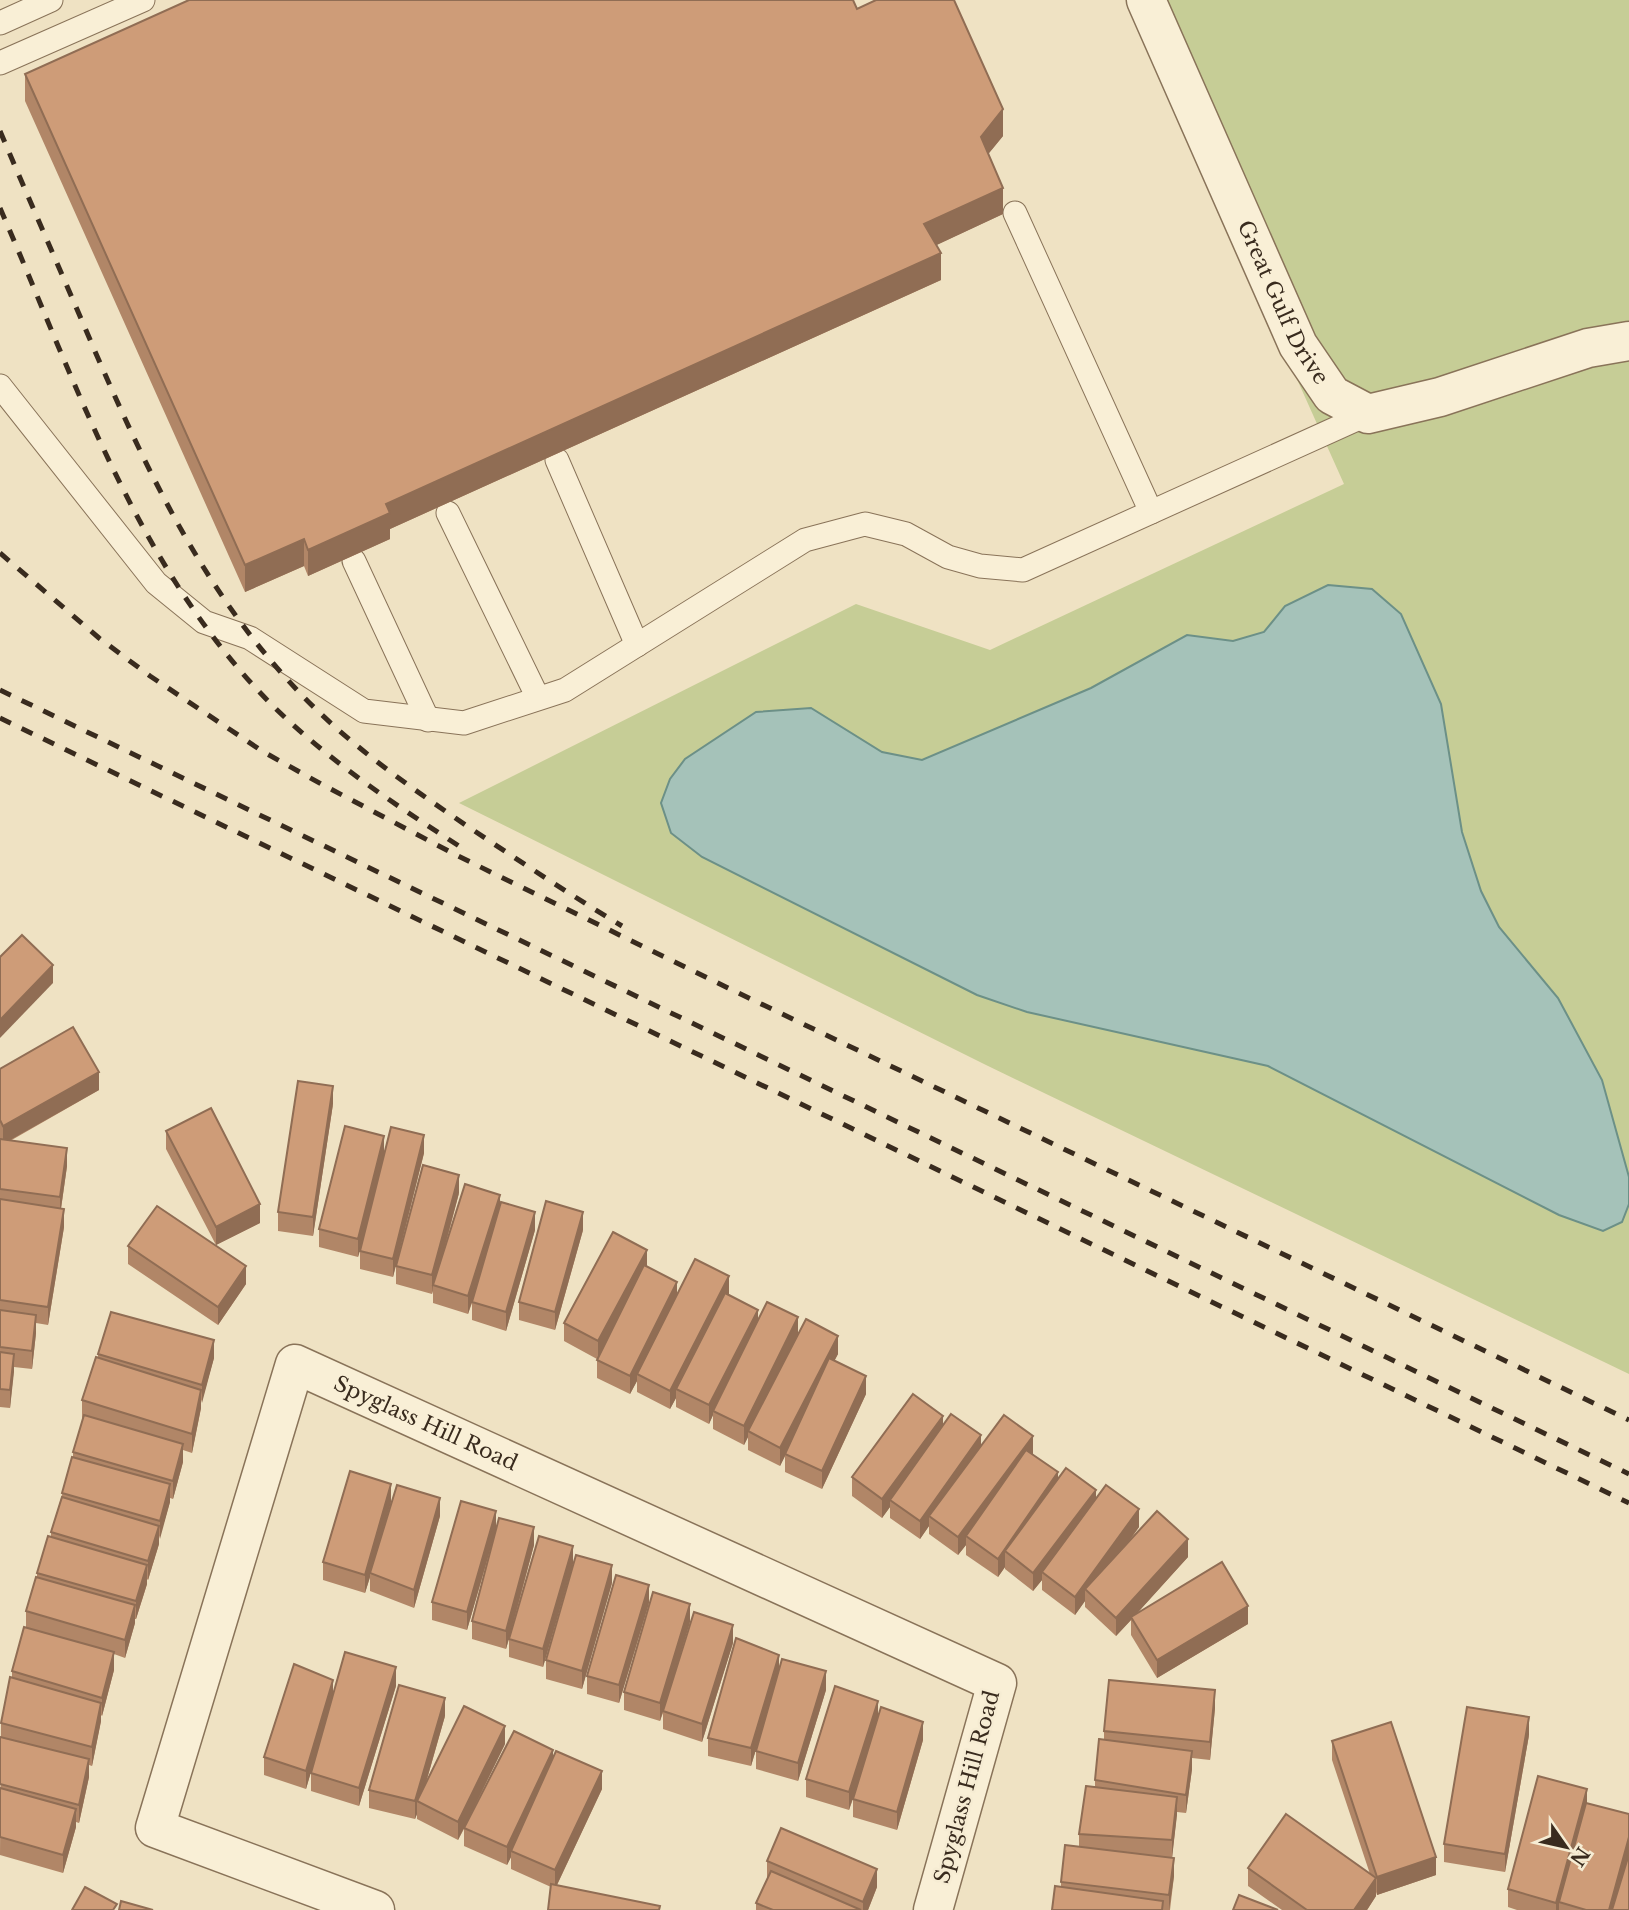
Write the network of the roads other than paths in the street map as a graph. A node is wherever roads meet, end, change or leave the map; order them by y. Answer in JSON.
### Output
{"nodes":[{"id":1,"x":51,"y":0,"type":"edge"},
{"id":2,"x":143,"y":0,"type":"edge"},
{"id":3,"x":1146,"y":0,"type":"edge"},
{"id":4,"x":0,"y":23,"type":"edge"},
{"id":5,"x":0,"y":63,"type":"edge"},
{"id":6,"x":1015,"y":213,"type":"dead end"},
{"id":7,"x":1629,"y":341,"type":"edge"},
{"id":8,"x":0,"y":386,"type":"edge"},
{"id":9,"x":1368,"y":414,"type":"junction"},
{"id":10,"x":557,"y":460,"type":"dead end"},
{"id":11,"x":1151,"y":512,"type":"junction"},
{"id":12,"x":448,"y":513,"type":"dead end"},
{"id":13,"x":354,"y":561,"type":"dead end"},
{"id":14,"x":637,"y":645,"type":"junction"},
{"id":15,"x":538,"y":698,"type":"junction"},
{"id":16,"x":428,"y":720,"type":"junction"},
{"id":17,"x":375,"y":1910,"type":"edge"},
{"id":18,"x":933,"y":1910,"type":"edge"}],
"edges":[{"from":1,"to":4,"type":"lane"},
{"from":2,"to":5,"type":"lane"},
{"from":3,"to":9,"type":"street","name":"Great Gulf Drive"},
{"from":6,"to":11,"type":"lane"},
{"from":7,"to":9,"type":"street"},
{"from":8,"to":16,"type":"lane"},
{"from":9,"to":11,"type":"lane"},
{"from":10,"to":14,"type":"lane"},
{"from":11,"to":14,"type":"lane"},
{"from":12,"to":15,"type":"lane"},
{"from":13,"to":16,"type":"lane"},
{"from":14,"to":15,"type":"lane"},
{"from":15,"to":16,"type":"lane"},
{"from":17,"to":18,"type":"street","name":"Spyglass Hill Road"}]}
